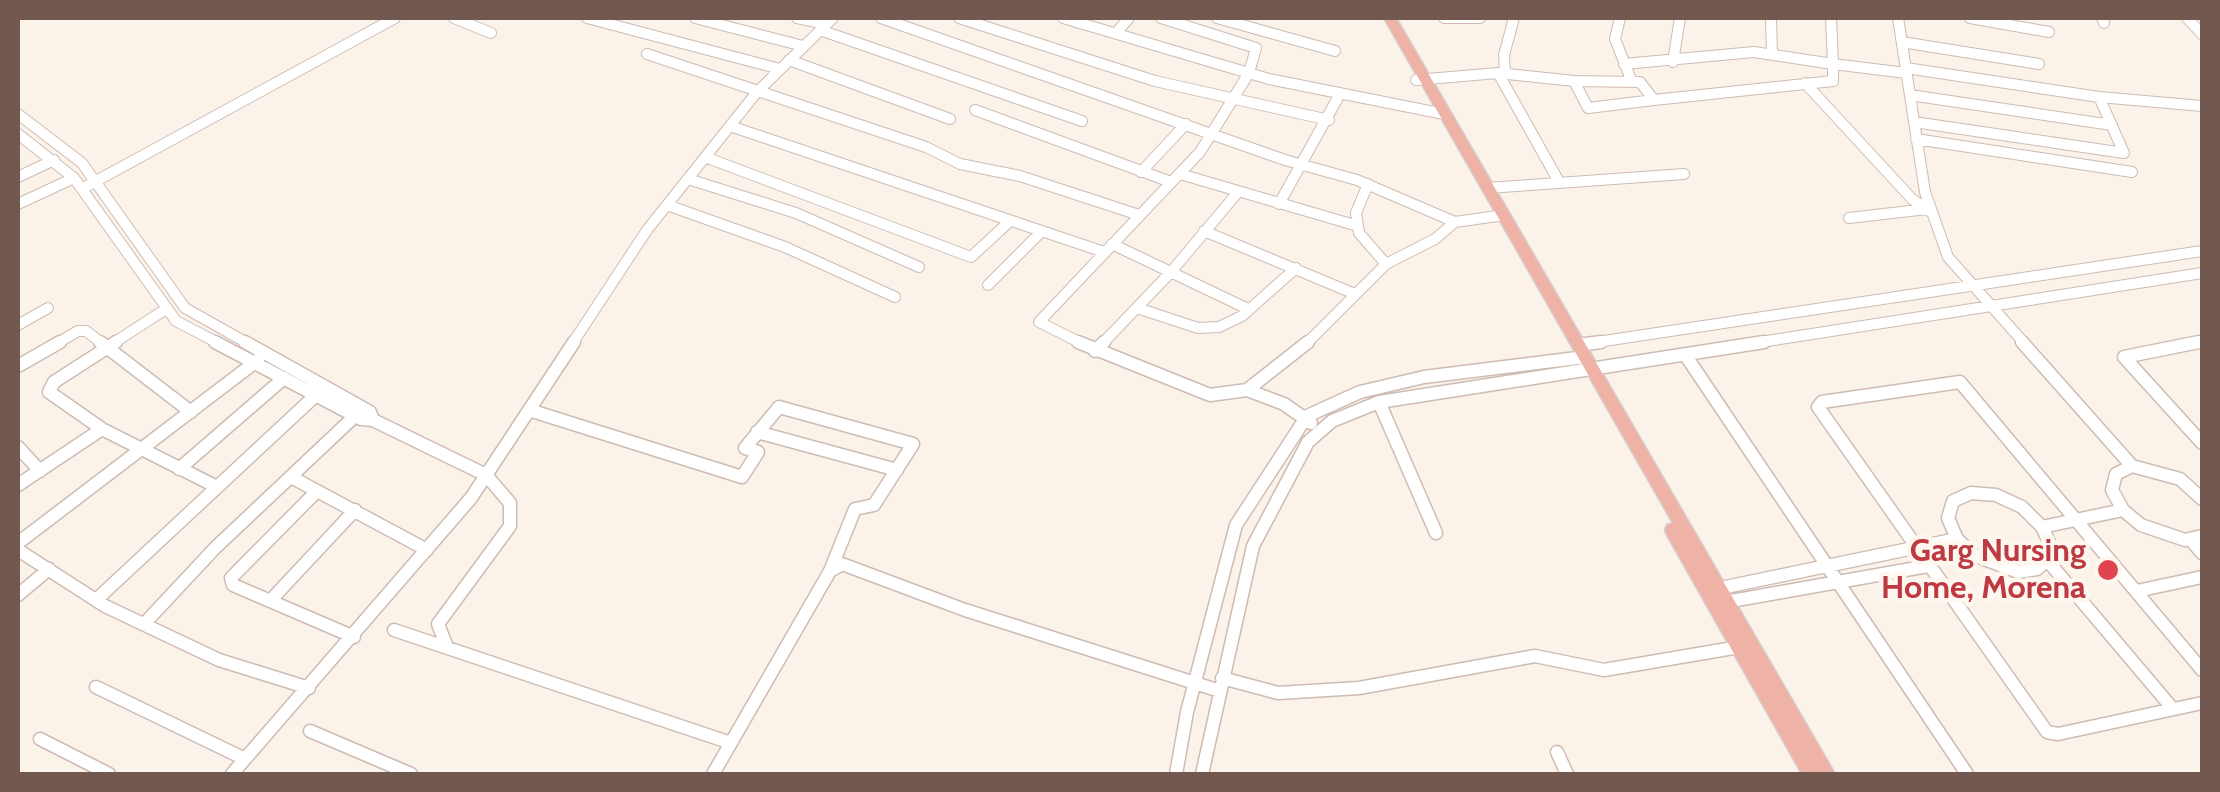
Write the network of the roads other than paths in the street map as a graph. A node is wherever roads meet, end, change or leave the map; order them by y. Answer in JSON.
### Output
{"nodes":[{"id":1,"x":395,"y":18,"type":"edge"},
{"id":2,"x":454,"y":18,"type":"edge"},
{"id":3,"x":587,"y":18,"type":"edge"},
{"id":4,"x":695,"y":18,"type":"edge"},
{"id":5,"x":798,"y":18,"type":"edge"},
{"id":6,"x":881,"y":18,"type":"edge"},
{"id":7,"x":925,"y":18,"type":"edge"},
{"id":8,"x":959,"y":18,"type":"edge"},
{"id":9,"x":1063,"y":18,"type":"edge"},
{"id":10,"x":1129,"y":18,"type":"edge"},
{"id":11,"x":1161,"y":18,"type":"edge"},
{"id":12,"x":1217,"y":18,"type":"edge"},
{"id":13,"x":1382,"y":18,"type":"edge"},
{"id":14,"x":1390,"y":18,"type":"edge"},
{"id":15,"x":1444,"y":18,"type":"edge"},
{"id":16,"x":1480,"y":18,"type":"edge"},
{"id":17,"x":1514,"y":18,"type":"edge"},
{"id":18,"x":1620,"y":18,"type":"edge"},
{"id":19,"x":1680,"y":18,"type":"edge"},
{"id":20,"x":1771,"y":18,"type":"edge"},
{"id":21,"x":1831,"y":18,"type":"edge"},
{"id":22,"x":1898,"y":18,"type":"edge"},
{"id":23,"x":1970,"y":18,"type":"edge"},
{"id":24,"x":2188,"y":19,"type":"edge"},
{"id":25,"x":2202,"y":22,"type":"edge"},
{"id":26,"x":826,"y":24,"type":"edge"},
{"id":27,"x":914,"y":28,"type":"junction"},
{"id":28,"x":2049,"y":32,"type":"dead end"},
{"id":29,"x":491,"y":33,"type":"dead end"},
{"id":30,"x":1116,"y":33,"type":"junction"},
{"id":31,"x":2202,"y":34,"type":"edge"},
{"id":32,"x":1902,"y":42,"type":"junction"},
{"id":33,"x":804,"y":46,"type":"junction"},
{"id":34,"x":1335,"y":51,"type":"dead end"},
{"id":35,"x":1772,"y":53,"type":"junction"},
{"id":36,"x":647,"y":54,"type":"dead end"},
{"id":37,"x":789,"y":60,"type":"junction"},
{"id":38,"x":1673,"y":62,"type":"junction"},
{"id":39,"x":1624,"y":64,"type":"junction"},
{"id":40,"x":1833,"y":64,"type":"junction"},
{"id":41,"x":2039,"y":64,"type":"dead end"},
{"id":42,"x":780,"y":69,"type":"junction"},
{"id":43,"x":1906,"y":70,"type":"junction"},
{"id":44,"x":1249,"y":73,"type":"junction"},
{"id":45,"x":1501,"y":74,"type":"junction"},
{"id":46,"x":1421,"y":80,"type":"junction"},
{"id":47,"x":1574,"y":81,"type":"junction"},
{"id":48,"x":1632,"y":82,"type":"junction"},
{"id":49,"x":1805,"y":83,"type":"junction"},
{"id":50,"x":757,"y":92,"type":"junction"},
{"id":51,"x":1340,"y":94,"type":"junction"},
{"id":52,"x":1910,"y":94,"type":"junction"},
{"id":53,"x":2099,"y":97,"type":"junction"},
{"id":54,"x":1233,"y":98,"type":"junction"},
{"id":55,"x":1654,"y":100,"type":"junction"},
{"id":56,"x":2202,"y":106,"type":"edge"},
{"id":57,"x":975,"y":110,"type":"dead end"},
{"id":58,"x":18,"y":114,"type":"edge"},
{"id":59,"x":1440,"y":114,"type":"junction"},
{"id":60,"x":950,"y":119,"type":"dead end"},
{"id":61,"x":1328,"y":120,"type":"junction"},
{"id":62,"x":1082,"y":121,"type":"dead end"},
{"id":63,"x":1914,"y":122,"type":"junction"},
{"id":64,"x":1186,"y":124,"type":"junction"},
{"id":65,"x":2112,"y":125,"type":"junction"},
{"id":66,"x":730,"y":126,"type":"junction"},
{"id":67,"x":18,"y":134,"type":"edge"},
{"id":68,"x":1214,"y":134,"type":"junction"},
{"id":69,"x":1916,"y":139,"type":"junction"},
{"id":70,"x":705,"y":157,"type":"junction"},
{"id":71,"x":54,"y":160,"type":"junction"},
{"id":72,"x":1301,"y":165,"type":"junction"},
{"id":73,"x":1140,"y":172,"type":"junction"},
{"id":74,"x":2132,"y":172,"type":"dead end"},
{"id":75,"x":1684,"y":174,"type":"dead end"},
{"id":76,"x":18,"y":177,"type":"edge"},
{"id":77,"x":74,"y":178,"type":"junction"},
{"id":78,"x":1176,"y":178,"type":"junction"},
{"id":79,"x":688,"y":179,"type":"junction"},
{"id":80,"x":1558,"y":180,"type":"junction"},
{"id":81,"x":94,"y":182,"type":"junction"},
{"id":82,"x":1368,"y":184,"type":"junction"},
{"id":83,"x":82,"y":188,"type":"junction"},
{"id":84,"x":1488,"y":188,"type":"junction"},
{"id":85,"x":1238,"y":192,"type":"junction"},
{"id":86,"x":18,"y":204,"type":"edge"},
{"id":87,"x":1279,"y":204,"type":"junction"},
{"id":88,"x":667,"y":205,"type":"junction"},
{"id":89,"x":1930,"y":211,"type":"junction"},
{"id":90,"x":1139,"y":214,"type":"junction"},
{"id":91,"x":1498,"y":216,"type":"junction"},
{"id":92,"x":1850,"y":218,"type":"dead end"},
{"id":93,"x":1010,"y":221,"type":"junction"},
{"id":94,"x":1455,"y":222,"type":"junction"},
{"id":95,"x":1358,"y":226,"type":"junction"},
{"id":96,"x":1204,"y":231,"type":"junction"},
{"id":97,"x":1042,"y":232,"type":"junction"},
{"id":98,"x":1108,"y":248,"type":"junction"},
{"id":99,"x":2202,"y":251,"type":"edge"},
{"id":100,"x":1386,"y":264,"type":"junction"},
{"id":101,"x":920,"y":266,"type":"dead end"},
{"id":102,"x":1296,"y":268,"type":"junction"},
{"id":103,"x":1171,"y":272,"type":"junction"},
{"id":104,"x":2202,"y":273,"type":"edge"},
{"id":105,"x":988,"y":285,"type":"dead end"},
{"id":106,"x":1970,"y":286,"type":"junction"},
{"id":107,"x":1355,"y":294,"type":"junction"},
{"id":108,"x":895,"y":297,"type":"dead end"},
{"id":109,"x":48,"y":308,"type":"dead end"},
{"id":110,"x":1137,"y":308,"type":"junction"},
{"id":111,"x":1990,"y":308,"type":"junction"},
{"id":112,"x":166,"y":309,"type":"junction"},
{"id":113,"x":1248,"y":310,"type":"junction"},
{"id":114,"x":18,"y":325,"type":"edge"},
{"id":115,"x":2202,"y":341,"type":"edge"},
{"id":116,"x":105,"y":348,"type":"junction"},
{"id":117,"x":1095,"y":351,"type":"junction"},
{"id":118,"x":1686,"y":356,"type":"junction"},
{"id":119,"x":260,"y":359,"type":"junction"},
{"id":120,"x":1582,"y":360,"type":"junction"},
{"id":121,"x":18,"y":366,"type":"edge"},
{"id":122,"x":284,"y":378,"type":"junction"},
{"id":123,"x":1247,"y":390,"type":"junction"},
{"id":124,"x":316,"y":395,"type":"junction"},
{"id":125,"x":1380,"y":402,"type":"junction"},
{"id":126,"x":528,"y":410,"type":"junction"},
{"id":127,"x":191,"y":412,"type":"junction"},
{"id":128,"x":355,"y":416,"type":"junction"},
{"id":129,"x":1304,"y":418,"type":"junction"},
{"id":130,"x":373,"y":420,"type":"junction"},
{"id":131,"x":102,"y":429,"type":"junction"},
{"id":132,"x":1318,"y":429,"type":"junction"},
{"id":133,"x":757,"y":432,"type":"junction"},
{"id":134,"x":2202,"y":443,"type":"edge"},
{"id":135,"x":18,"y":447,"type":"edge"},
{"id":136,"x":142,"y":452,"type":"junction"},
{"id":137,"x":2132,"y":466,"type":"junction"},
{"id":138,"x":179,"y":469,"type":"junction"},
{"id":139,"x":897,"y":470,"type":"junction"},
{"id":140,"x":40,"y":471,"type":"junction"},
{"id":141,"x":486,"y":475,"type":"junction"},
{"id":142,"x":291,"y":478,"type":"junction"},
{"id":143,"x":18,"y":485,"type":"edge"},
{"id":144,"x":217,"y":487,"type":"junction"},
{"id":145,"x":317,"y":491,"type":"junction"},
{"id":146,"x":2202,"y":497,"type":"edge"},
{"id":147,"x":355,"y":510,"type":"junction"},
{"id":148,"x":2116,"y":512,"type":"junction"},
{"id":149,"x":2079,"y":521,"type":"junction"},
{"id":150,"x":2042,"y":526,"type":"junction"},
{"id":151,"x":1436,"y":534,"type":"dead end"},
{"id":152,"x":2196,"y":537,"type":"edge"},
{"id":153,"x":1957,"y":539,"type":"junction"},
{"id":154,"x":18,"y":547,"type":"edge"},
{"id":155,"x":1915,"y":548,"type":"junction"},
{"id":156,"x":427,"y":550,"type":"junction"},
{"id":157,"x":2202,"y":553,"type":"edge"},
{"id":158,"x":2047,"y":560,"type":"junction"},
{"id":159,"x":1928,"y":566,"type":"junction"},
{"id":160,"x":1828,"y":567,"type":"junction"},
{"id":161,"x":48,"y":570,"type":"junction"},
{"id":162,"x":830,"y":571,"type":"junction"},
{"id":163,"x":2202,"y":577,"type":"edge"},
{"id":164,"x":1838,"y":582,"type":"junction"},
{"id":165,"x":2138,"y":591,"type":"junction"},
{"id":166,"x":18,"y":595,"type":"edge"},
{"id":167,"x":1717,"y":596,"type":"junction"},
{"id":168,"x":96,"y":600,"type":"junction"},
{"id":169,"x":270,"y":601,"type":"junction"},
{"id":170,"x":144,"y":624,"type":"junction"},
{"id":171,"x":394,"y":630,"type":"dead end"},
{"id":172,"x":354,"y":636,"type":"junction"},
{"id":173,"x":1747,"y":646,"type":"junction"},
{"id":174,"x":447,"y":647,"type":"junction"},
{"id":175,"x":2202,"y":670,"type":"edge"},
{"id":176,"x":1195,"y":684,"type":"junction"},
{"id":177,"x":1221,"y":684,"type":"junction"},
{"id":178,"x":96,"y":687,"type":"dead end"},
{"id":179,"x":310,"y":688,"type":"junction"},
{"id":180,"x":2202,"y":703,"type":"edge"},
{"id":181,"x":2173,"y":709,"type":"junction"},
{"id":182,"x":310,"y":731,"type":"dead end"},
{"id":183,"x":40,"y":740,"type":"dead end"},
{"id":184,"x":731,"y":743,"type":"junction"},
{"id":185,"x":1557,"y":752,"type":"dead end"},
{"id":186,"x":245,"y":760,"type":"junction"},
{"id":187,"x":109,"y":774,"type":"edge"},
{"id":188,"x":232,"y":774,"type":"edge"},
{"id":189,"x":411,"y":774,"type":"edge"},
{"id":190,"x":712,"y":774,"type":"edge"},
{"id":191,"x":1176,"y":774,"type":"edge"},
{"id":192,"x":1202,"y":774,"type":"edge"},
{"id":193,"x":1566,"y":774,"type":"edge"},
{"id":194,"x":1812,"y":774,"type":"edge"},
{"id":195,"x":1826,"y":774,"type":"edge"},
{"id":196,"x":1967,"y":774,"type":"edge"}],
"edges":[{"from":1,"to":81,"type":"street"},
{"from":2,"to":29,"type":"street"},
{"from":3,"to":42,"type":"street"},
{"from":4,"to":33,"type":"street"},
{"from":5,"to":26,"type":"street"},
{"from":6,"to":27,"type":"street"},
{"from":7,"to":27,"type":"street"},
{"from":8,"to":54,"type":"street"},
{"from":9,"to":30,"type":"street"},
{"from":10,"to":30,"type":"street"},
{"from":11,"to":44,"type":"street"},
{"from":12,"to":34,"type":"street"},
{"from":13,"to":46,"type":"highway"},
{"from":14,"to":46,"type":"highway"},
{"from":15,"to":16,"type":"street"},
{"from":17,"to":45,"type":"street"},
{"from":18,"to":39,"type":"street"},
{"from":19,"to":38,"type":"street"},
{"from":20,"to":35,"type":"street"},
{"from":21,"to":40,"type":"street"},
{"from":22,"to":32,"type":"street"},
{"from":23,"to":28,"type":"street"},
{"from":24,"to":25,"type":"street"},
{"from":24,"to":31,"type":"street"},
{"from":26,"to":33,"type":"street"},
{"from":26,"to":62,"type":"street"},
{"from":27,"to":64,"type":"street"},
{"from":30,"to":44,"type":"street"},
{"from":32,"to":41,"type":"street"},
{"from":32,"to":43,"type":"street"},
{"from":33,"to":37,"type":"street"},
{"from":35,"to":38,"type":"street"},
{"from":35,"to":40,"type":"street"},
{"from":36,"to":50,"type":"street"},
{"from":37,"to":42,"type":"street"},
{"from":37,"to":60,"type":"street"},
{"from":38,"to":39,"type":"street"},
{"from":39,"to":48,"type":"street"},
{"from":40,"to":43,"type":"street"},
{"from":40,"to":49,"type":"street"},
{"from":42,"to":50,"type":"street"},
{"from":43,"to":52,"type":"street"},
{"from":43,"to":53,"type":"street"},
{"from":44,"to":51,"type":"street"},
{"from":44,"to":54,"type":"street"},
{"from":45,"to":46,"type":"street"},
{"from":45,"to":47,"type":"street"},
{"from":45,"to":80,"type":"street"},
{"from":46,"to":59,"type":"highway"},
{"from":47,"to":48,"type":"street"},
{"from":47,"to":55,"type":"street"},
{"from":48,"to":55,"type":"street"},
{"from":49,"to":55,"type":"street"},
{"from":49,"to":89,"type":"street"},
{"from":50,"to":66,"type":"street"},
{"from":50,"to":90,"type":"street"},
{"from":51,"to":59,"type":"street"},
{"from":51,"to":61,"type":"street"},
{"from":52,"to":63,"type":"street"},
{"from":52,"to":65,"type":"street"},
{"from":53,"to":56,"type":"street"},
{"from":53,"to":65,"type":"street"},
{"from":54,"to":61,"type":"street"},
{"from":54,"to":68,"type":"street"},
{"from":57,"to":73,"type":"street"},
{"from":58,"to":81,"type":"street"},
{"from":59,"to":84,"type":"highway"},
{"from":59,"to":91,"type":"highway"},
{"from":61,"to":72,"type":"street"},
{"from":63,"to":65,"type":"street"},
{"from":63,"to":69,"type":"street"},
{"from":64,"to":68,"type":"street"},
{"from":64,"to":73,"type":"street"},
{"from":66,"to":70,"type":"street"},
{"from":66,"to":93,"type":"street"},
{"from":67,"to":71,"type":"street"},
{"from":68,"to":72,"type":"street"},
{"from":68,"to":78,"type":"street"},
{"from":69,"to":74,"type":"street"},
{"from":69,"to":89,"type":"street"},
{"from":70,"to":79,"type":"street"},
{"from":70,"to":93,"type":"street"},
{"from":71,"to":76,"type":"street"},
{"from":71,"to":77,"type":"street"},
{"from":72,"to":82,"type":"street"},
{"from":72,"to":87,"type":"street"},
{"from":73,"to":78,"type":"street"},
{"from":75,"to":80,"type":"street"},
{"from":77,"to":83,"type":"street"},
{"from":77,"to":86,"type":"street"},
{"from":78,"to":85,"type":"street"},
{"from":78,"to":90,"type":"street"},
{"from":79,"to":88,"type":"street"},
{"from":79,"to":101,"type":"street"},
{"from":80,"to":84,"type":"street"},
{"from":81,"to":83,"type":"street"},
{"from":81,"to":119,"type":"street"},
{"from":82,"to":94,"type":"street"},
{"from":82,"to":95,"type":"street"},
{"from":83,"to":112,"type":"street"},
{"from":84,"to":91,"type":"highway"},
{"from":85,"to":87,"type":"street"},
{"from":85,"to":96,"type":"street"},
{"from":87,"to":95,"type":"street"},
{"from":88,"to":108,"type":"street"},
{"from":88,"to":126,"type":"street"},
{"from":89,"to":92,"type":"street"},
{"from":89,"to":106,"type":"street"},
{"from":90,"to":98,"type":"street"},
{"from":91,"to":94,"type":"street"},
{"from":91,"to":120,"type":"highway"},
{"from":93,"to":97,"type":"street"},
{"from":94,"to":100,"type":"street"},
{"from":95,"to":100,"type":"street"},
{"from":96,"to":102,"type":"street"},
{"from":96,"to":103,"type":"street"},
{"from":97,"to":98,"type":"street"},
{"from":97,"to":105,"type":"street"},
{"from":98,"to":103,"type":"street"},
{"from":98,"to":117,"type":"street"},
{"from":99,"to":106,"type":"street"},
{"from":100,"to":107,"type":"street"},
{"from":102,"to":107,"type":"street"},
{"from":102,"to":113,"type":"street"},
{"from":103,"to":110,"type":"street"},
{"from":103,"to":113,"type":"street"},
{"from":104,"to":111,"type":"street"},
{"from":106,"to":111,"type":"street"},
{"from":106,"to":120,"type":"street"},
{"from":107,"to":123,"type":"street"},
{"from":109,"to":114,"type":"street"},
{"from":110,"to":113,"type":"street"},
{"from":110,"to":117,"type":"street"},
{"from":111,"to":118,"type":"street"},
{"from":111,"to":137,"type":"street"},
{"from":112,"to":116,"type":"street"},
{"from":112,"to":119,"type":"street"},
{"from":115,"to":134,"type":"street"},
{"from":116,"to":121,"type":"street"},
{"from":116,"to":127,"type":"street"},
{"from":116,"to":131,"type":"street"},
{"from":117,"to":123,"type":"street"},
{"from":118,"to":120,"type":"street"},
{"from":118,"to":160,"type":"street"},
{"from":119,"to":122,"type":"street"},
{"from":119,"to":127,"type":"street"},
{"from":119,"to":130,"type":"street"},
{"from":120,"to":125,"type":"street"},
{"from":120,"to":129,"type":"street"},
{"from":120,"to":167,"type":"highway"},
{"from":122,"to":124,"type":"street"},
{"from":122,"to":138,"type":"street"},
{"from":123,"to":129,"type":"street"},
{"from":124,"to":128,"type":"street"},
{"from":124,"to":144,"type":"street"},
{"from":125,"to":132,"type":"street"},
{"from":125,"to":151,"type":"street"},
{"from":126,"to":133,"type":"street"},
{"from":126,"to":141,"type":"street"},
{"from":127,"to":136,"type":"street"},
{"from":128,"to":130,"type":"street"},
{"from":128,"to":142,"type":"street"},
{"from":129,"to":132,"type":"street"},
{"from":129,"to":176,"type":"street"},
{"from":130,"to":141,"type":"street"},
{"from":131,"to":136,"type":"street"},
{"from":131,"to":140,"type":"street"},
{"from":132,"to":177,"type":"street"},
{"from":133,"to":139,"type":"street"},
{"from":133,"to":139,"type":"street"},
{"from":135,"to":140,"type":"street"},
{"from":136,"to":138,"type":"street"},
{"from":136,"to":154,"type":"street"},
{"from":137,"to":146,"type":"street"},
{"from":137,"to":148,"type":"street"},
{"from":138,"to":144,"type":"street"},
{"from":139,"to":162,"type":"street"},
{"from":140,"to":143,"type":"street"},
{"from":141,"to":156,"type":"street"},
{"from":141,"to":174,"type":"street"},
{"from":142,"to":145,"type":"street"},
{"from":142,"to":170,"type":"street"},
{"from":144,"to":168,"type":"street"},
{"from":145,"to":147,"type":"street"},
{"from":145,"to":169,"type":"street"},
{"from":147,"to":156,"type":"street"},
{"from":147,"to":169,"type":"street"},
{"from":148,"to":149,"type":"street"},
{"from":148,"to":152,"type":"street"},
{"from":149,"to":150,"type":"street"},
{"from":149,"to":155,"type":"street"},
{"from":149,"to":165,"type":"street"},
{"from":150,"to":153,"type":"street"},
{"from":150,"to":158,"type":"street"},
{"from":152,"to":157,"type":"street"},
{"from":153,"to":155,"type":"street"},
{"from":153,"to":158,"type":"street"},
{"from":154,"to":161,"type":"street"},
{"from":155,"to":159,"type":"street"},
{"from":155,"to":160,"type":"street"},
{"from":156,"to":172,"type":"street"},
{"from":158,"to":181,"type":"street"},
{"from":159,"to":164,"type":"street"},
{"from":159,"to":181,"type":"street"},
{"from":160,"to":164,"type":"street"},
{"from":160,"to":167,"type":"street"},
{"from":161,"to":166,"type":"street"},
{"from":161,"to":168,"type":"street"},
{"from":162,"to":176,"type":"street"},
{"from":162,"to":184,"type":"street"},
{"from":163,"to":165,"type":"street"},
{"from":164,"to":167,"type":"street"},
{"from":164,"to":196,"type":"street"},
{"from":165,"to":175,"type":"street"},
{"from":167,"to":173,"type":"highway"},
{"from":168,"to":170,"type":"street"},
{"from":169,"to":172,"type":"street"},
{"from":170,"to":179,"type":"street"},
{"from":171,"to":174,"type":"street"},
{"from":172,"to":179,"type":"street"},
{"from":173,"to":177,"type":"street"},
{"from":173,"to":194,"type":"highway"},
{"from":173,"to":195,"type":"highway"},
{"from":174,"to":184,"type":"street"},
{"from":176,"to":177,"type":"street"},
{"from":176,"to":191,"type":"street"},
{"from":177,"to":192,"type":"street"},
{"from":178,"to":186,"type":"street"},
{"from":179,"to":186,"type":"street"},
{"from":180,"to":181,"type":"street"},
{"from":182,"to":189,"type":"street"},
{"from":183,"to":187,"type":"street"},
{"from":184,"to":190,"type":"street"},
{"from":185,"to":193,"type":"street"},
{"from":186,"to":188,"type":"street"}]}
